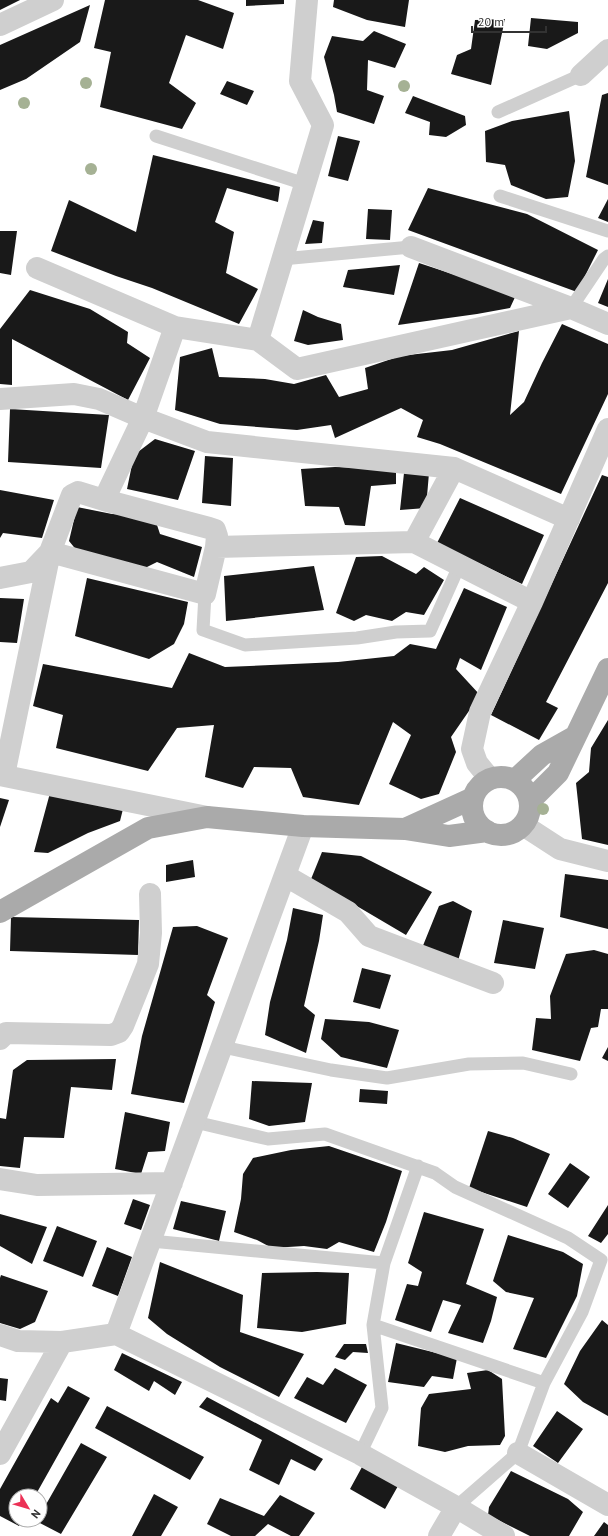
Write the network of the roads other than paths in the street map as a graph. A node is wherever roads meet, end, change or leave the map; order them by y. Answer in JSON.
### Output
{"nodes":[{"id":1,"x":52,"y":0,"type":"edge"},
{"id":2,"x":307,"y":0,"type":"edge"},
{"id":3,"x":0,"y":25,"type":"edge"},
{"id":4,"x":608,"y":50,"type":"edge"},
{"id":5,"x":581,"y":75,"type":"joint"},
{"id":6,"x":498,"y":112,"type":"dead end"},
{"id":7,"x":156,"y":136,"type":"dead end"},
{"id":8,"x":305,"y":184,"type":"junction"},
{"id":9,"x":500,"y":196,"type":"dead end"},
{"id":10,"x":608,"y":231,"type":"edge"},
{"id":11,"x":411,"y":247,"type":"joint"},
{"id":12,"x":608,"y":256,"type":"edge"},
{"id":13,"x":282,"y":259,"type":"junction"},
{"id":14,"x":37,"y":268,"type":"dead end"},
{"id":15,"x":571,"y":308,"type":"junction"},
{"id":16,"x":608,"y":324,"type":"edge"},
{"id":17,"x":175,"y":328,"type":"junction"},
{"id":18,"x":258,"y":340,"type":"junction"},
{"id":19,"x":0,"y":399,"type":"edge"},
{"id":20,"x":143,"y":418,"type":"junction"},
{"id":21,"x":608,"y":429,"type":"edge"},
{"id":22,"x":603,"y":453,"type":"edge"},
{"id":23,"x":454,"y":468,"type":"junction"},
{"id":24,"x":104,"y":500,"type":"junction"},
{"id":25,"x":569,"y":519,"type":"junction"},
{"id":26,"x":414,"y":542,"type":"junction"},
{"id":27,"x":216,"y":547,"type":"junction"},
{"id":28,"x":50,"y":552,"type":"junction"},
{"id":29,"x":460,"y":566,"type":"junction"},
{"id":30,"x":0,"y":578,"type":"edge"},
{"id":31,"x":205,"y":594,"type":"junction"},
{"id":32,"x":532,"y":602,"type":"junction"},
{"id":33,"x":608,"y":668,"type":"edge"},
{"id":34,"x":574,"y":737,"type":"junction"},
{"id":35,"x":2,"y":775,"type":"edge"},
{"id":36,"x":490,"y":779,"type":"junction"},
{"id":37,"x":515,"y":780,"type":"junction"},
{"id":38,"x":473,"y":798,"type":"junction"},
{"id":39,"x":530,"y":800,"type":"junction"},
{"id":40,"x":207,"y":817,"type":"junction"},
{"id":41,"x":523,"y":825,"type":"junction"},
{"id":42,"x":304,"y":826,"type":"junction"},
{"id":43,"x":404,"y":829,"type":"junction"},
{"id":44,"x":487,"y":832,"type":"junction"},
{"id":45,"x":608,"y":861,"type":"edge"},
{"id":46,"x":286,"y":876,"type":"junction"},
{"id":47,"x":150,"y":894,"type":"dead end"},
{"id":48,"x":0,"y":912,"type":"edge"},
{"id":49,"x":493,"y":983,"type":"dead end"},
{"id":50,"x":0,"y":1039,"type":"edge"},
{"id":51,"x":223,"y":1047,"type":"junction"},
{"id":52,"x":571,"y":1074,"type":"dead end"},
{"id":53,"x":195,"y":1122,"type":"junction"},
{"id":54,"x":418,"y":1166,"type":"junction"},
{"id":55,"x":0,"y":1179,"type":"edge"},
{"id":56,"x":172,"y":1183,"type":"junction"},
{"id":57,"x":151,"y":1241,"type":"junction"},
{"id":58,"x":384,"y":1263,"type":"junction"},
{"id":59,"x":373,"y":1325,"type":"junction"},
{"id":60,"x":116,"y":1334,"type":"junction"},
{"id":61,"x":0,"y":1335,"type":"edge"},
{"id":62,"x":62,"y":1342,"type":"junction"},
{"id":63,"x":544,"y":1383,"type":"junction"},
{"id":64,"x":518,"y":1452,"type":"junction"},
{"id":65,"x":0,"y":1454,"type":"edge"},
{"id":66,"x":360,"y":1454,"type":"junction"},
{"id":67,"x":608,"y":1505,"type":"edge"},
{"id":68,"x":456,"y":1507,"type":"junction"},
{"id":69,"x":439,"y":1536,"type":"edge"},
{"id":70,"x":504,"y":1536,"type":"edge"}],
"edges":[{"from":1,"to":3,"type":"street"},
{"from":2,"to":8,"type":"street"},
{"from":4,"to":5,"type":"street"},
{"from":5,"to":6,"type":"lane"},
{"from":7,"to":8,"type":"lane"},
{"from":8,"to":13,"type":"street"},
{"from":9,"to":10,"type":"lane"},
{"from":11,"to":13,"type":"lane"},
{"from":11,"to":15,"type":"street"},
{"from":12,"to":15,"type":"lane"},
{"from":13,"to":18,"type":"street"},
{"from":14,"to":17,"type":"street"},
{"from":15,"to":16,"type":"street"},
{"from":15,"to":18,"type":"street"},
{"from":17,"to":18,"type":"street"},
{"from":17,"to":20,"type":"street"},
{"from":19,"to":20,"type":"street"},
{"from":20,"to":23,"type":"street"},
{"from":20,"to":24,"type":"street"},
{"from":21,"to":22,"type":"street"},
{"from":22,"to":25,"type":"street"},
{"from":23,"to":25,"type":"street"},
{"from":23,"to":26,"type":"street"},
{"from":24,"to":27,"type":"street"},
{"from":24,"to":28,"type":"street"},
{"from":25,"to":32,"type":"street"},
{"from":26,"to":27,"type":"street"},
{"from":26,"to":29,"type":"street"},
{"from":27,"to":31,"type":"street"},
{"from":28,"to":30,"type":"street"},
{"from":28,"to":31,"type":"street"},
{"from":28,"to":35,"type":"street"},
{"from":29,"to":31,"type":"lane"},
{"from":29,"to":32,"type":"street"},
{"from":32,"to":36,"type":"street"},
{"from":33,"to":34,"type":"main road"},
{"from":34,"to":37,"type":"main road"},
{"from":34,"to":39,"type":"main road"},
{"from":35,"to":40,"type":"street"},
{"from":36,"to":37,"type":"main road"},
{"from":36,"to":38,"type":"main road"},
{"from":37,"to":39,"type":"main road"},
{"from":38,"to":43,"type":"main road"},
{"from":38,"to":44,"type":"main road"},
{"from":39,"to":41,"type":"main road"},
{"from":40,"to":42,"type":"main road"},
{"from":40,"to":48,"type":"main road"},
{"from":41,"to":44,"type":"main road"},
{"from":41,"to":45,"type":"street"},
{"from":42,"to":43,"type":"main road"},
{"from":42,"to":46,"type":"street"},
{"from":43,"to":44,"type":"main road"},
{"from":46,"to":49,"type":"street"},
{"from":46,"to":51,"type":"street"},
{"from":47,"to":50,"type":"street"},
{"from":51,"to":52,"type":"lane"},
{"from":51,"to":53,"type":"street"},
{"from":53,"to":54,"type":"lane"},
{"from":53,"to":56,"type":"street"},
{"from":54,"to":58,"type":"lane"},
{"from":54,"to":63,"type":"lane"},
{"from":55,"to":56,"type":"street"},
{"from":56,"to":57,"type":"street"},
{"from":57,"to":58,"type":"lane"},
{"from":57,"to":60,"type":"street"},
{"from":58,"to":59,"type":"lane"},
{"from":59,"to":63,"type":"lane"},
{"from":59,"to":66,"type":"lane"},
{"from":60,"to":62,"type":"street"},
{"from":60,"to":66,"type":"street"},
{"from":61,"to":62,"type":"street"},
{"from":62,"to":65,"type":"street"},
{"from":63,"to":64,"type":"lane"},
{"from":64,"to":67,"type":"street"},
{"from":64,"to":68,"type":"lane"},
{"from":66,"to":68,"type":"street"},
{"from":68,"to":69,"type":"street"},
{"from":68,"to":70,"type":"street"}]}
